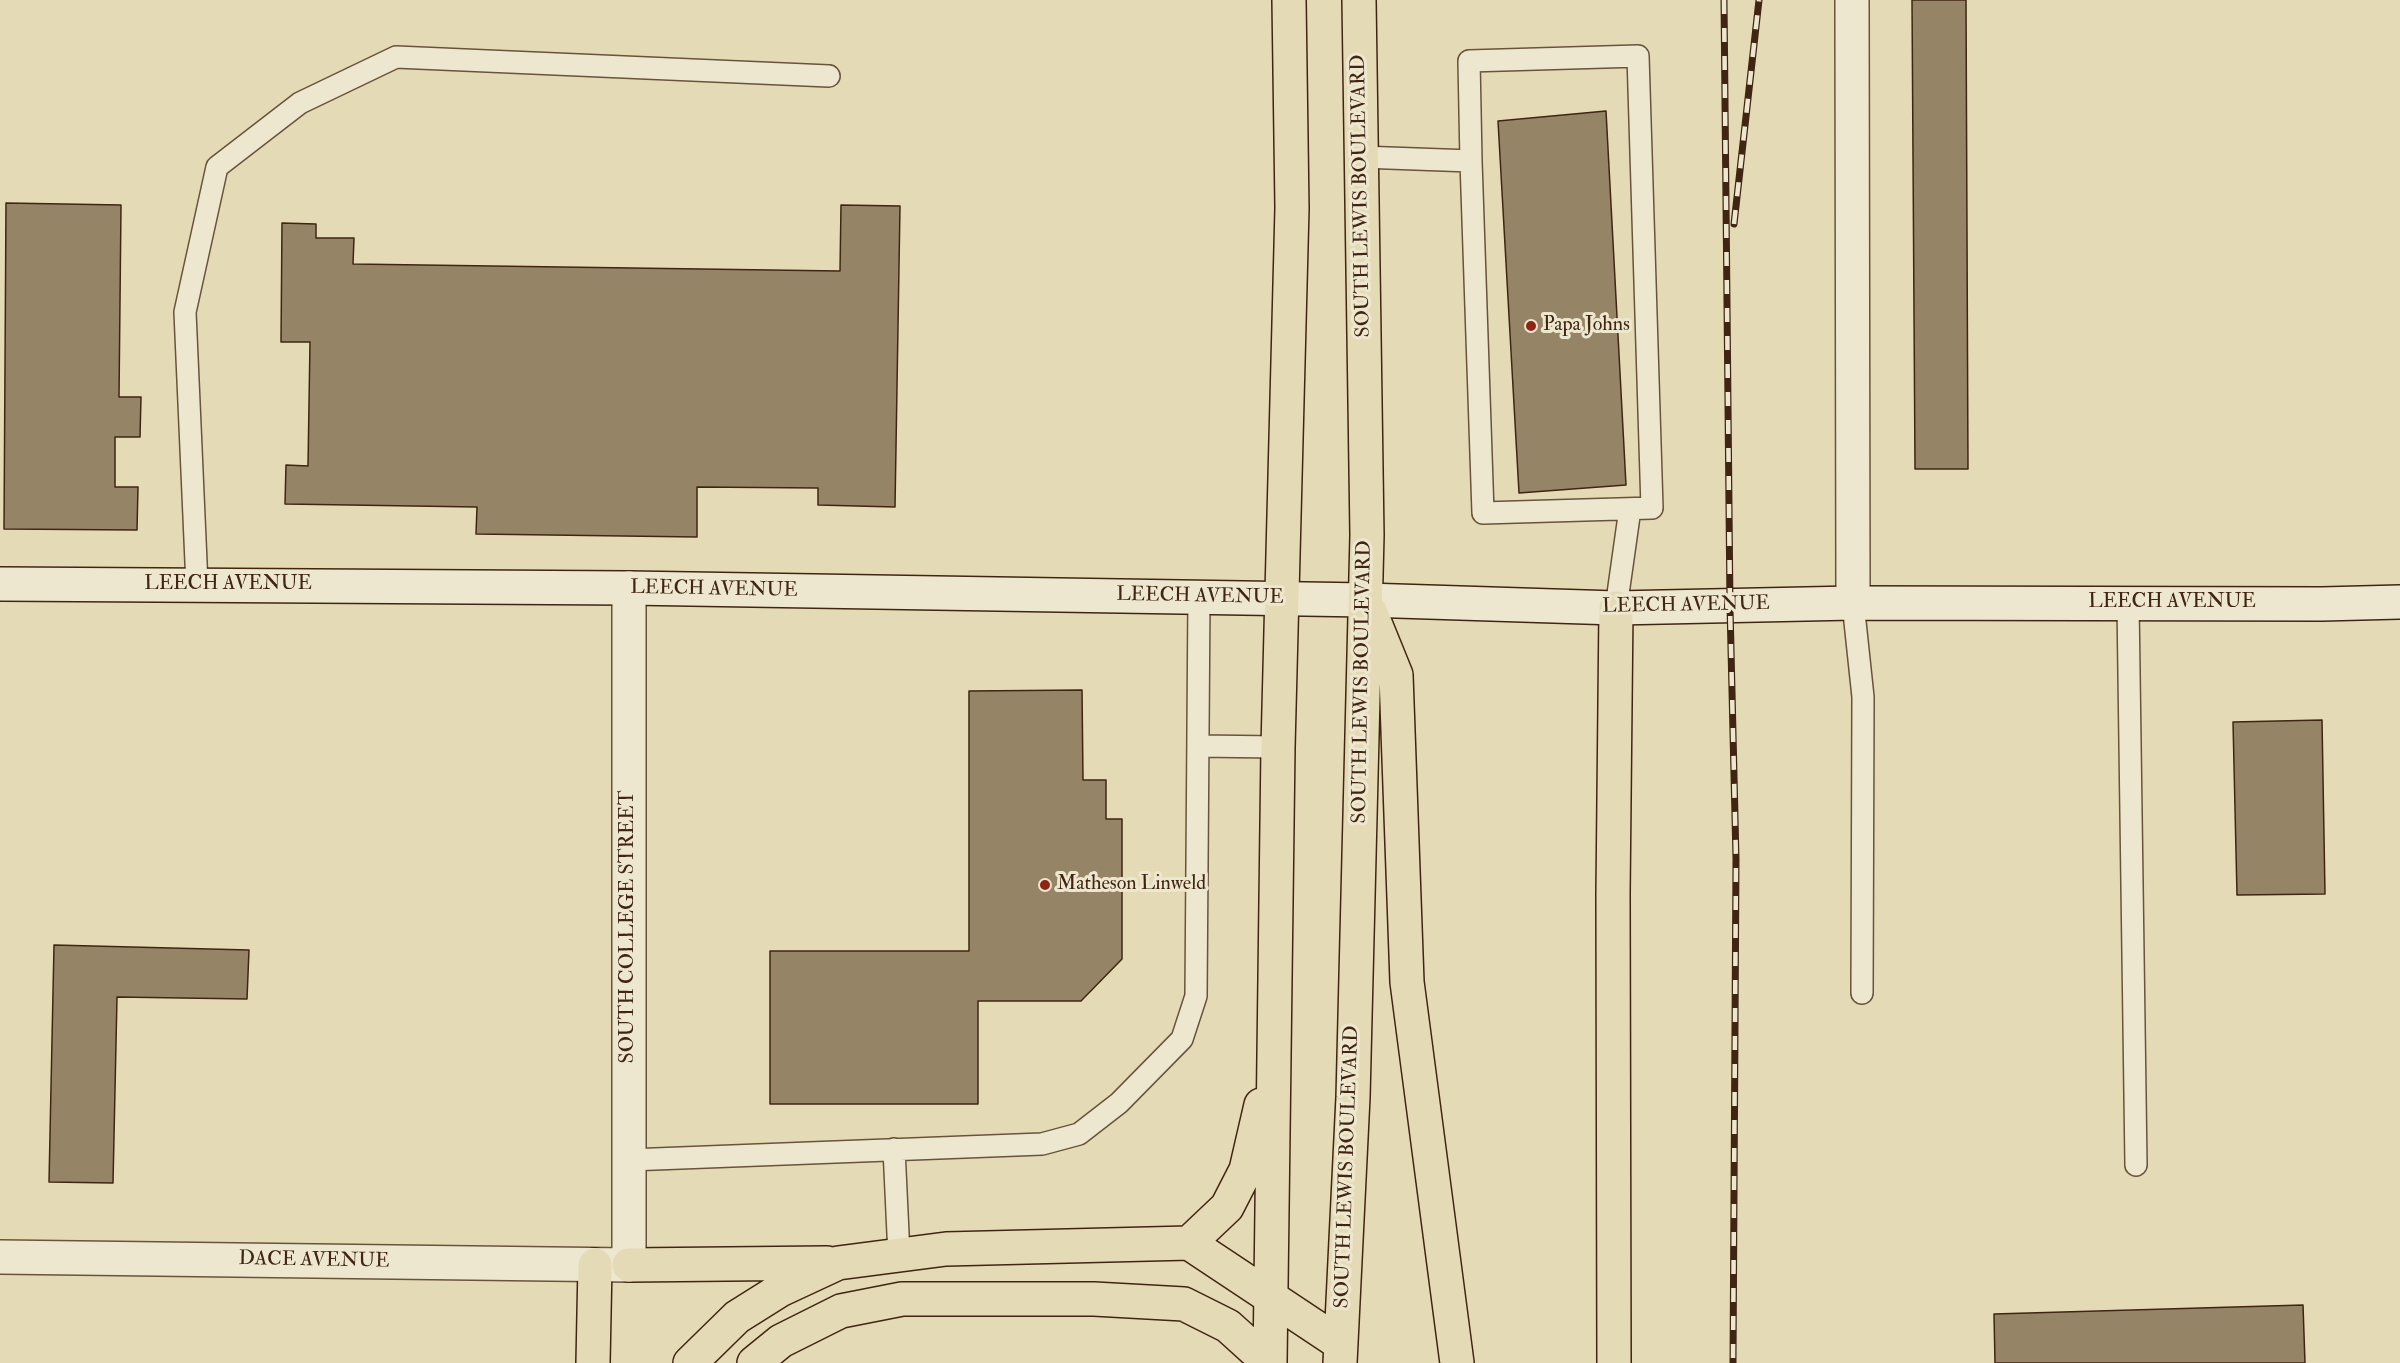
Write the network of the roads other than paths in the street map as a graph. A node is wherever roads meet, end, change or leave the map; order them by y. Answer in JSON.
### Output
{"nodes":[{"id":1,"x":1289,"y":0,"type":"edge"},
{"id":2,"x":1359,"y":0,"type":"edge"},
{"id":3,"x":1852,"y":0,"type":"edge"},
{"id":4,"x":829,"y":76,"type":"dead end"},
{"id":5,"x":1361,"y":157,"type":"junction"},
{"id":6,"x":1471,"y":161,"type":"junction"},
{"id":7,"x":1629,"y":508,"type":"junction"},
{"id":8,"x":0,"y":584,"type":"edge"},
{"id":9,"x":197,"y":585,"type":"junction"},
{"id":10,"x":629,"y":588,"type":"junction"},
{"id":11,"x":1199,"y":597,"type":"junction"},
{"id":12,"x":1282,"y":599,"type":"junction"},
{"id":13,"x":1366,"y":600,"type":"junction"},
{"id":14,"x":2400,"y":602,"type":"edge"},
{"id":15,"x":1854,"y":603,"type":"junction"},
{"id":16,"x":2128,"y":603,"type":"junction"},
{"id":17,"x":1616,"y":608,"type":"junction"},
{"id":18,"x":1198,"y":746,"type":"junction"},
{"id":19,"x":1278,"y":747,"type":"junction"},
{"id":20,"x":1862,"y":993,"type":"dead end"},
{"id":21,"x":1276,"y":1039,"type":"junction"},
{"id":22,"x":894,"y":1149,"type":"junction"},
{"id":23,"x":629,"y":1160,"type":"junction"},
{"id":24,"x":2136,"y":1164,"type":"dead end"},
{"id":25,"x":1190,"y":1243,"type":"junction"},
{"id":26,"x":899,"y":1255,"type":"junction"},
{"id":27,"x":0,"y":1257,"type":"edge"},
{"id":28,"x":838,"y":1263,"type":"junction"},
{"id":29,"x":595,"y":1265,"type":"junction"},
{"id":30,"x":629,"y":1265,"type":"junction"},
{"id":31,"x":1272,"y":1299,"type":"junction"},
{"id":32,"x":1340,"y":1353,"type":"edge"},
{"id":33,"x":593,"y":1363,"type":"edge"},
{"id":34,"x":690,"y":1363,"type":"edge"},
{"id":35,"x":754,"y":1363,"type":"edge"},
{"id":36,"x":1270,"y":1363,"type":"edge"},
{"id":37,"x":1457,"y":1363,"type":"edge"},
{"id":38,"x":1614,"y":1363,"type":"edge"}],
"edges":[{"from":1,"to":12,"type":"main road"},
{"from":2,"to":5,"type":"main road","name":"SOUTH LEWIS BOULEVARD"},
{"from":3,"to":15,"type":"street"},
{"from":4,"to":9,"type":"lane"},
{"from":5,"to":6,"type":"lane"},
{"from":5,"to":13,"type":"main road","name":"SOUTH LEWIS BOULEVARD"},
{"from":6,"to":7,"type":"lane"},
{"from":6,"to":7,"type":"lane"},
{"from":7,"to":17,"type":"lane"},
{"from":8,"to":9,"type":"street","name":"LEECH AVENUE"},
{"from":9,"to":10,"type":"street","name":"LEECH AVENUE"},
{"from":10,"to":11,"type":"street","name":"LEECH AVENUE"},
{"from":10,"to":23,"type":"street","name":"SOUTH COLLEGE STREET"},
{"from":11,"to":12,"type":"street","name":"LEECH AVENUE"},
{"from":11,"to":18,"type":"lane"},
{"from":12,"to":13,"type":"street","name":"LEECH AVENUE"},
{"from":12,"to":19,"type":"main road"},
{"from":13,"to":17,"type":"street","name":"LEECH AVENUE"},
{"from":13,"to":32,"type":"main road","name":"SOUTH LEWIS BOULEVARD"},
{"from":13,"to":37,"type":"main road"},
{"from":14,"to":16,"type":"street","name":"LEECH AVENUE"},
{"from":15,"to":16,"type":"street","name":"LEECH AVENUE"},
{"from":15,"to":17,"type":"street","name":"LEECH AVENUE"},
{"from":15,"to":20,"type":"lane"},
{"from":16,"to":24,"type":"lane"},
{"from":17,"to":38,"type":"main road"},
{"from":18,"to":19,"type":"lane"},
{"from":18,"to":22,"type":"lane"},
{"from":19,"to":21,"type":"main road"},
{"from":21,"to":25,"type":"main road"},
{"from":21,"to":31,"type":"main road"},
{"from":22,"to":23,"type":"lane"},
{"from":22,"to":26,"type":"lane"},
{"from":23,"to":30,"type":"street","name":"SOUTH COLLEGE STREET"},
{"from":25,"to":26,"type":"main road"},
{"from":25,"to":31,"type":"main road"},
{"from":26,"to":28,"type":"main road"},
{"from":27,"to":29,"type":"street","name":"DACE AVENUE"},
{"from":28,"to":30,"type":"main road"},
{"from":28,"to":34,"type":"main road"},
{"from":29,"to":30,"type":"street","name":"DACE AVENUE"},
{"from":29,"to":33,"type":"main road"},
{"from":31,"to":32,"type":"main road"},
{"from":31,"to":36,"type":"main road"},
{"from":35,"to":36,"type":"main road"}]}
